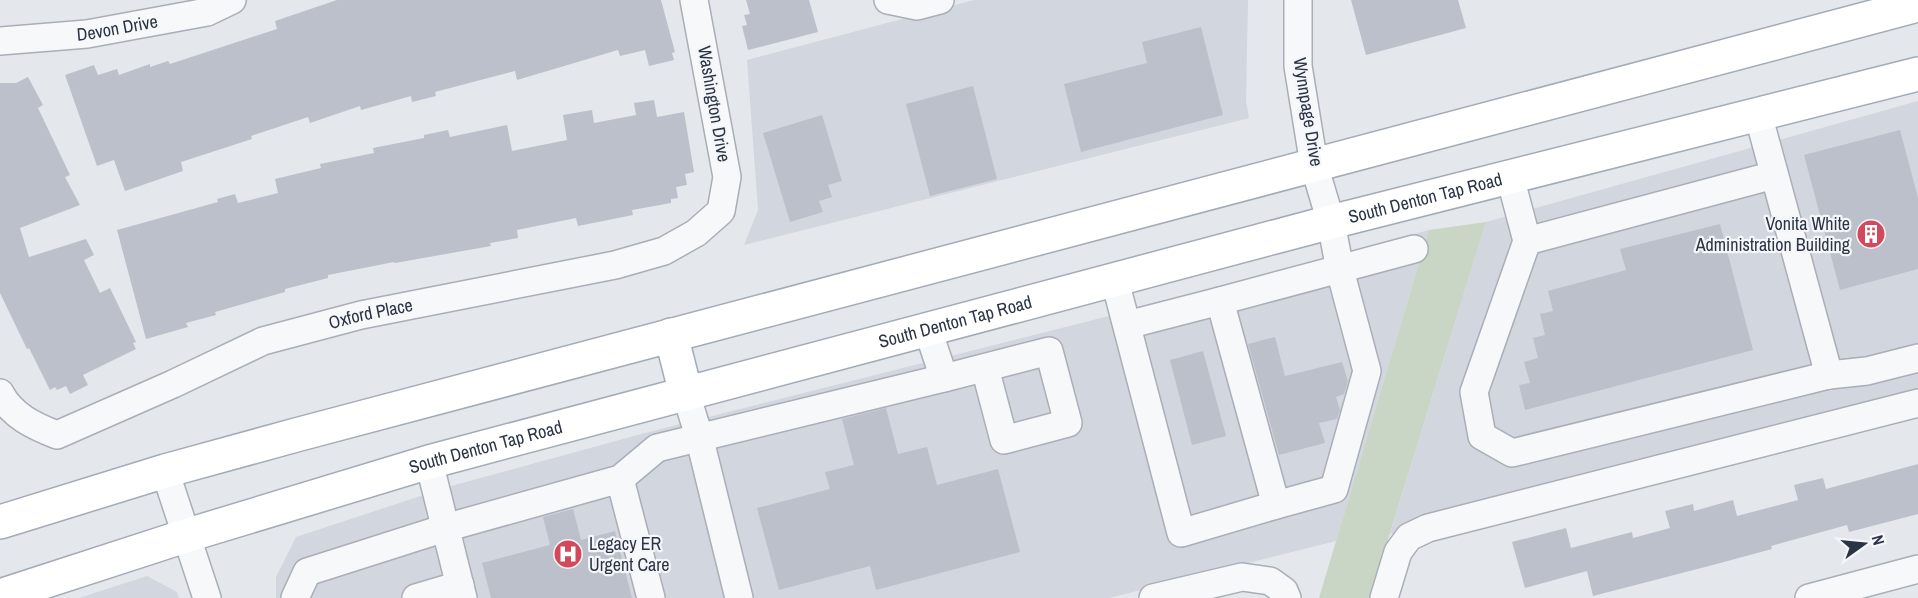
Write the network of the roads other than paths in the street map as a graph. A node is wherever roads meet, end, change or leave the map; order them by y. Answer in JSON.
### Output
{"nodes":[{"id":1,"x":232,"y":0,"type":"edge"},
{"id":2,"x":694,"y":0,"type":"edge"},
{"id":3,"x":888,"y":0,"type":"edge"},
{"id":4,"x":940,"y":0,"type":"edge"},
{"id":5,"x":1298,"y":0,"type":"edge"},
{"id":6,"x":1918,"y":5,"type":"edge"},
{"id":7,"x":0,"y":41,"type":"edge"},
{"id":8,"x":1918,"y":74,"type":"edge"},
{"id":9,"x":1758,"y":114,"type":"junction"},
{"id":10,"x":1314,"y":165,"type":"junction"},
{"id":11,"x":1774,"y":175,"type":"junction"},
{"id":12,"x":1510,"y":177,"type":"junction"},
{"id":13,"x":1331,"y":222,"type":"junction"},
{"id":14,"x":696,"y":233,"type":"joint"},
{"id":15,"x":1527,"y":241,"type":"junction"},
{"id":16,"x":1414,"y":249,"type":"dead end"},
{"id":17,"x":1340,"y":270,"type":"junction"},
{"id":18,"x":1115,"y":281,"type":"junction"},
{"id":19,"x":1220,"y":301,"type":"junction"},
{"id":20,"x":1127,"y":325,"type":"junction"},
{"id":21,"x":928,"y":330,"type":"junction"},
{"id":22,"x":671,"y":335,"type":"junction"},
{"id":23,"x":1918,"y":358,"type":"edge"},
{"id":24,"x":986,"y":368,"type":"dead end"},
{"id":25,"x":1829,"y":375,"type":"junction"},
{"id":26,"x":944,"y":378,"type":"junction"},
{"id":27,"x":0,"y":393,"type":"edge"},
{"id":28,"x":686,"y":394,"type":"junction"},
{"id":29,"x":1918,"y":403,"type":"edge"},
{"id":30,"x":699,"y":436,"type":"junction"},
{"id":31,"x":429,"y":462,"type":"junction"},
{"id":32,"x":165,"y":471,"type":"junction"},
{"id":33,"x":620,"y":479,"type":"junction"},
{"id":34,"x":1276,"y":505,"type":"junction"},
{"id":35,"x":0,"y":522,"type":"edge"},
{"id":36,"x":446,"y":528,"type":"junction"},
{"id":37,"x":185,"y":536,"type":"junction"},
{"id":38,"x":1918,"y":569,"type":"edge"},
{"id":39,"x":461,"y":592,"type":"edge"},
{"id":40,"x":12,"y":595,"type":"edge"},
{"id":41,"x":207,"y":598,"type":"edge"},
{"id":42,"x":295,"y":598,"type":"edge"},
{"id":43,"x":416,"y":598,"type":"edge"},
{"id":44,"x":651,"y":598,"type":"edge"},
{"id":45,"x":739,"y":598,"type":"edge"},
{"id":46,"x":1152,"y":598,"type":"edge"},
{"id":47,"x":1287,"y":598,"type":"edge"},
{"id":48,"x":1384,"y":598,"type":"edge"},
{"id":49,"x":1809,"y":598,"type":"edge"}],
"edges":[{"from":1,"to":7,"type":"street","name":"Devon Drive"},
{"from":2,"to":14,"type":"street","name":"Washington Drive"},
{"from":3,"to":4,"type":"street"},
{"from":5,"to":10,"type":"street","name":"Wynnpage Drive"},
{"from":6,"to":10,"type":"main road"},
{"from":8,"to":9,"type":"main road","name":"South Denton Tap Road"},
{"from":9,"to":11,"type":"street"},
{"from":9,"to":12,"type":"main road","name":"South Denton Tap Road"},
{"from":10,"to":13,"type":"street","name":"Wynnpage Drive"},
{"from":10,"to":22,"type":"main road"},
{"from":11,"to":15,"type":"street"},
{"from":11,"to":25,"type":"street"},
{"from":12,"to":13,"type":"main road","name":"South Denton Tap Road"},
{"from":12,"to":15,"type":"street"},
{"from":13,"to":17,"type":"street","name":"Wynnpage Drive"},
{"from":13,"to":18,"type":"main road","name":"South Denton Tap Road"},
{"from":14,"to":27,"type":"street","name":"Oxford Place"},
{"from":15,"to":25,"type":"street"},
{"from":16,"to":17,"type":"street"},
{"from":17,"to":19,"type":"street"},
{"from":17,"to":34,"type":"street","name":"Wynnpage Drive"},
{"from":18,"to":20,"type":"street"},
{"from":18,"to":21,"type":"main road","name":"South Denton Tap Road"},
{"from":19,"to":20,"type":"street"},
{"from":19,"to":34,"type":"street"},
{"from":20,"to":34,"type":"street"},
{"from":21,"to":26,"type":"street"},
{"from":21,"to":28,"type":"main road","name":"South Denton Tap Road"},
{"from":22,"to":28,"type":"main road"},
{"from":22,"to":32,"type":"main road"},
{"from":23,"to":25,"type":"street"},
{"from":24,"to":26,"type":"street"},
{"from":26,"to":30,"type":"street"},
{"from":28,"to":30,"type":"street"},
{"from":28,"to":31,"type":"main road","name":"South Denton Tap Road"},
{"from":29,"to":48,"type":"street"},
{"from":30,"to":33,"type":"street"},
{"from":30,"to":45,"type":"street"},
{"from":31,"to":36,"type":"street"},
{"from":31,"to":37,"type":"main road","name":"South Denton Tap Road"},
{"from":32,"to":35,"type":"main road"},
{"from":32,"to":37,"type":"street"},
{"from":33,"to":36,"type":"street"},
{"from":33,"to":44,"type":"street"},
{"from":36,"to":39,"type":"street"},
{"from":36,"to":42,"type":"street"},
{"from":37,"to":40,"type":"main road","name":"South Denton Tap Road"},
{"from":37,"to":41,"type":"street"},
{"from":38,"to":49,"type":"street"},
{"from":39,"to":43,"type":"street"},
{"from":46,"to":47,"type":"street"}]}
